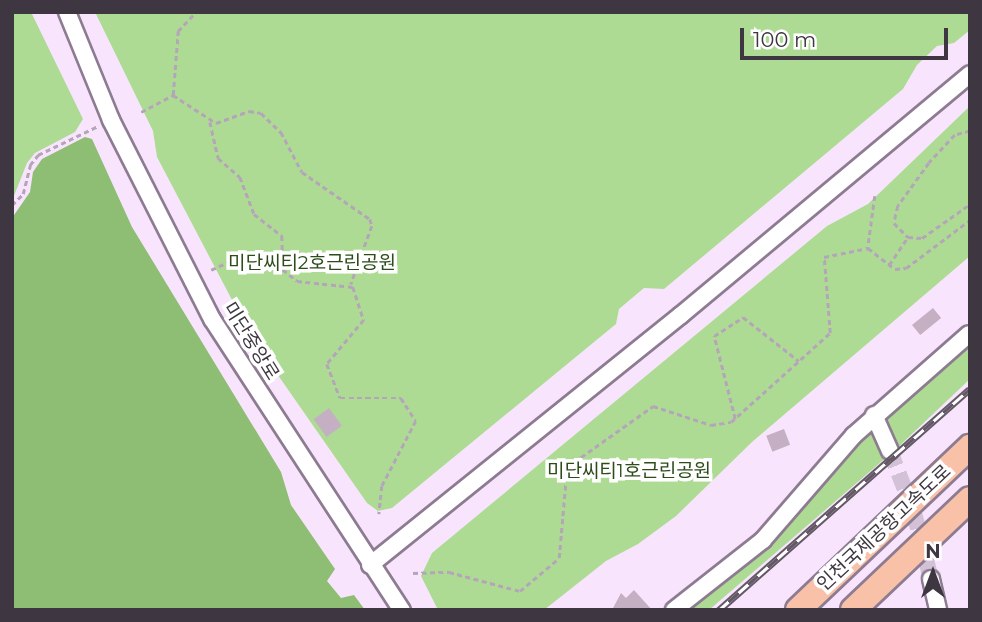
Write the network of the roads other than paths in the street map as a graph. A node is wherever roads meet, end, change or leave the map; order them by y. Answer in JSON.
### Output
{"nodes":[{"id":1,"x":67,"y":12,"type":"edge"},
{"id":2,"x":970,"y":74,"type":"edge"},
{"id":3,"x":969,"y":334,"type":"edge"},
{"id":4,"x":874,"y":415,"type":"junction"},
{"id":5,"x":970,"y":447,"type":"edge"},
{"id":6,"x":890,"y":451,"type":"tunnel mouth"},
{"id":7,"x":970,"y":499,"type":"edge"},
{"id":8,"x":370,"y":565,"type":"junction"},
{"id":9,"x":931,"y":579,"type":"tunnel mouth"},
{"id":10,"x":402,"y":610,"type":"edge"},
{"id":11,"x":674,"y":610,"type":"edge"},
{"id":12,"x":798,"y":610,"type":"edge"},
{"id":13,"x":853,"y":610,"type":"edge"},
{"id":14,"x":938,"y":610,"type":"edge"}],
"edges":[{"from":1,"to":8,"type":"street","name":"미단중앙로"},
{"from":2,"to":8,"type":"street"},
{"from":3,"to":4,"type":"street"},
{"from":4,"to":6,"type":"street"},
{"from":4,"to":11,"type":"street"},
{"from":5,"to":12,"type":"highway","name":"인천국제공항고속도로"},
{"from":7,"to":13,"type":"highway","name":"인천국제공항고속도로"},
{"from":8,"to":10,"type":"street","name":"미단중앙로"},
{"from":9,"to":14,"type":"street"}]}
